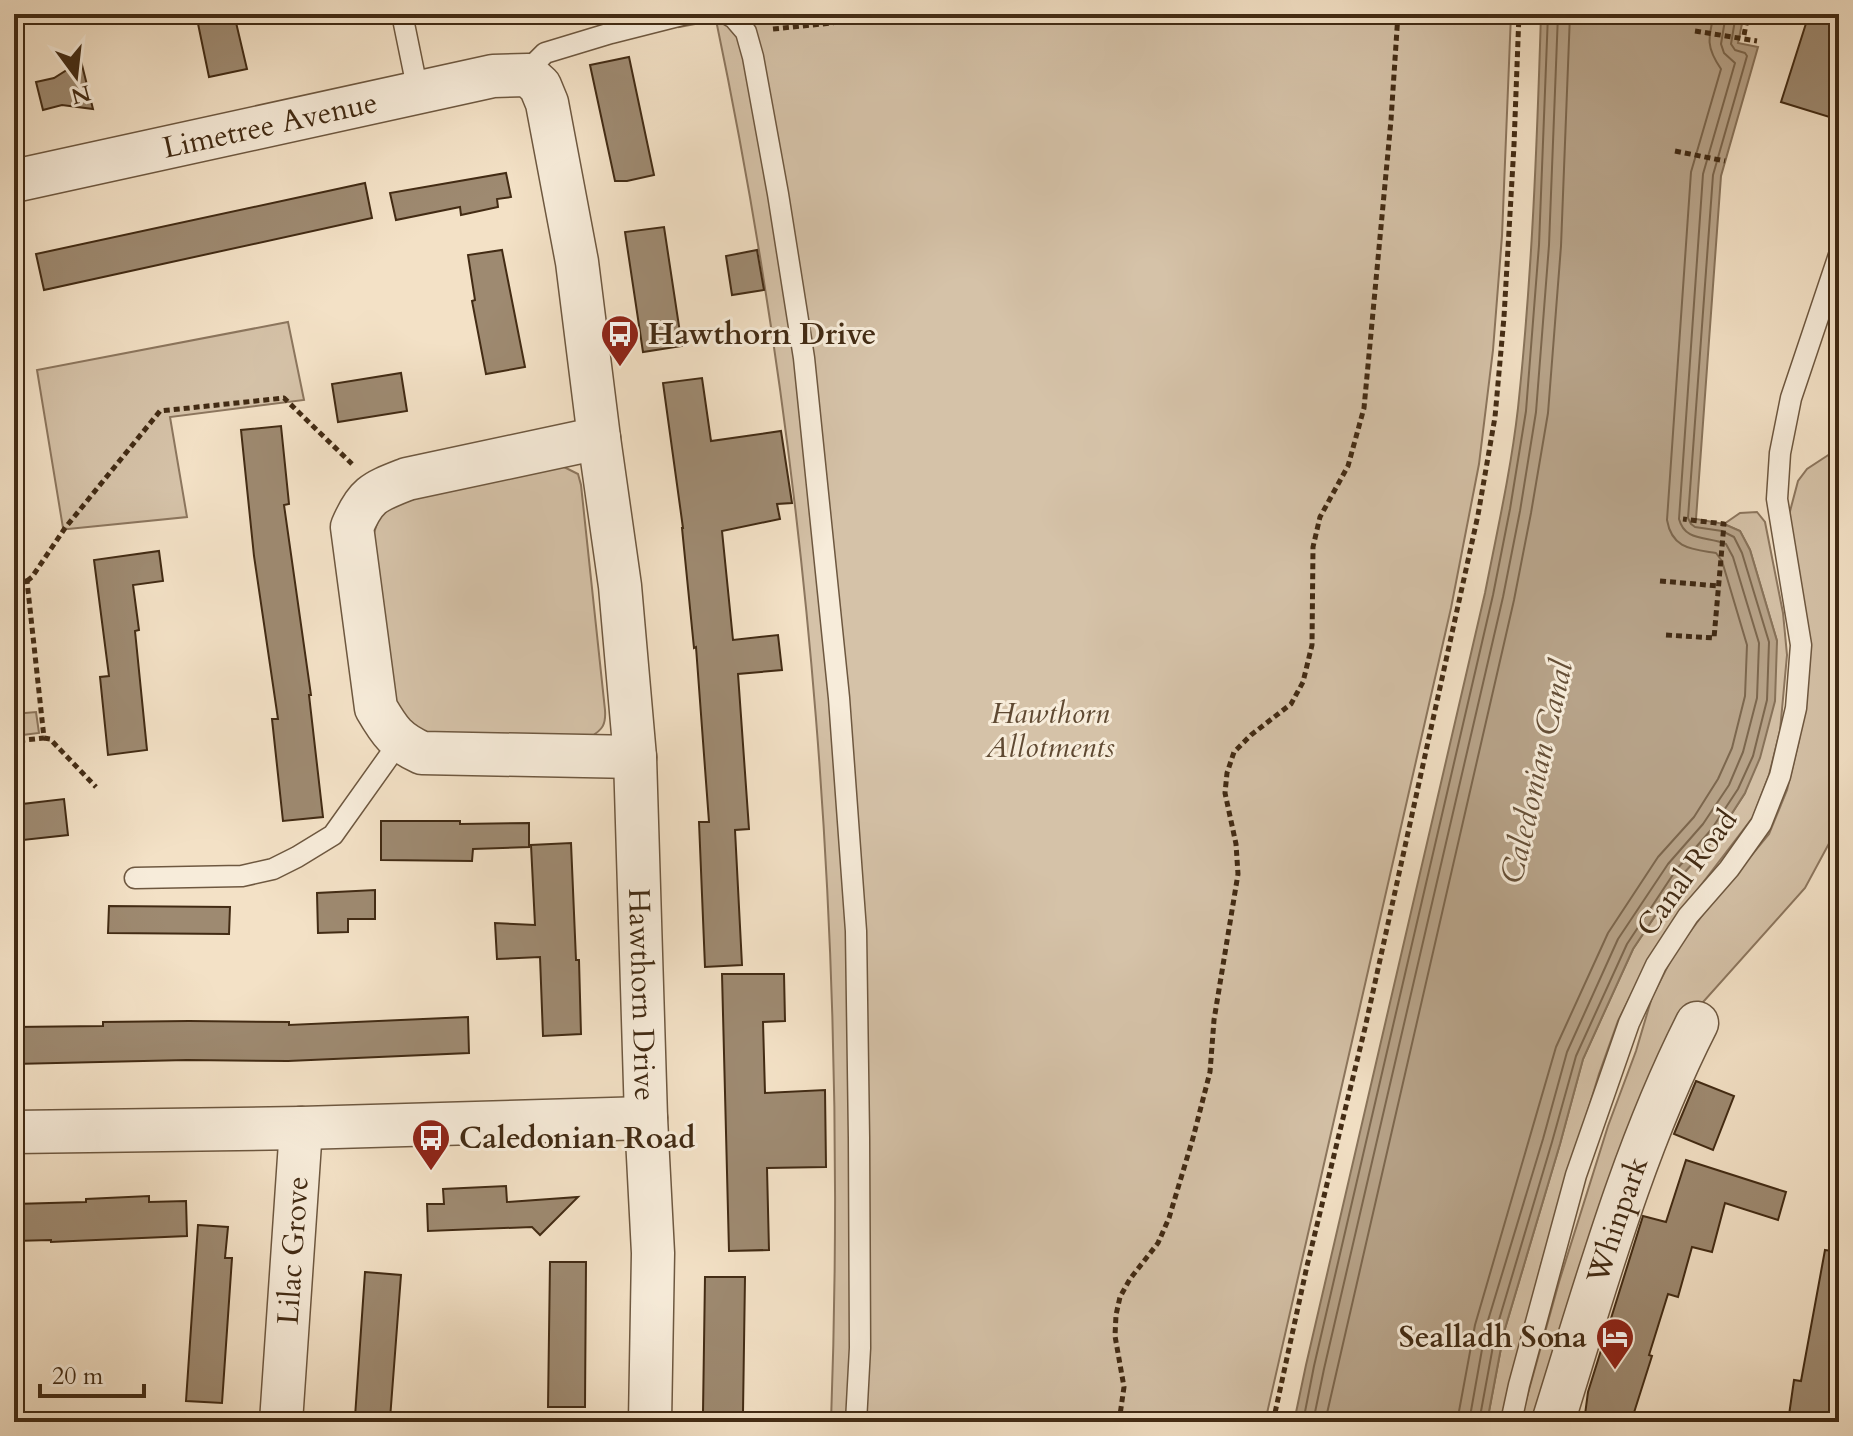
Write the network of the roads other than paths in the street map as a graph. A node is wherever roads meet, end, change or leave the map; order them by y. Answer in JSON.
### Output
{"nodes":[{"id":1,"x":402,"y":14,"type":"edge"},
{"id":2,"x":686,"y":14,"type":"edge"},
{"id":3,"x":727,"y":14,"type":"edge"},
{"id":4,"x":528,"y":75,"type":"junction"},
{"id":5,"x":418,"y":92,"type":"junction"},
{"id":6,"x":14,"y":181,"type":"edge"},
{"id":7,"x":1839,"y":255,"type":"edge"},
{"id":8,"x":599,"y":438,"type":"junction"},
{"id":9,"x":400,"y":741,"type":"junction"},
{"id":10,"x":635,"y":757,"type":"junction"},
{"id":11,"x":135,"y":878,"type":"dead end"},
{"id":12,"x":1697,"y":1023,"type":"dead end"},
{"id":13,"x":646,"y":1118,"type":"junction"},
{"id":14,"x":301,"y":1128,"type":"junction"},
{"id":15,"x":14,"y":1132,"type":"edge"},
{"id":16,"x":281,"y":1422,"type":"edge"},
{"id":17,"x":650,"y":1422,"type":"edge"},
{"id":18,"x":856,"y":1422,"type":"edge"},
{"id":19,"x":1511,"y":1422,"type":"edge"},
{"id":20,"x":1553,"y":1422,"type":"edge"}],
"edges":[{"from":1,"to":5,"type":"lane"},
{"from":2,"to":4,"type":"lane"},
{"from":3,"to":18,"type":"lane"},
{"from":4,"to":5,"type":"street","name":"Limetree Avenue"},
{"from":4,"to":8,"type":"street","name":"Hawthorn Drive"},
{"from":5,"to":6,"type":"street","name":"Limetree Avenue"},
{"from":7,"to":19,"type":"lane","name":"Canal Road"},
{"from":8,"to":9,"type":"street"},
{"from":8,"to":10,"type":"street","name":"Hawthorn Drive"},
{"from":9,"to":10,"type":"street"},
{"from":9,"to":11,"type":"lane"},
{"from":10,"to":13,"type":"street","name":"Hawthorn Drive"},
{"from":12,"to":20,"type":"street","name":"Whinpark"},
{"from":13,"to":14,"type":"street"},
{"from":13,"to":17,"type":"street","name":"Hawthorn Drive"},
{"from":14,"to":15,"type":"street"},
{"from":14,"to":16,"type":"street","name":"Lilac Grove"}]}
